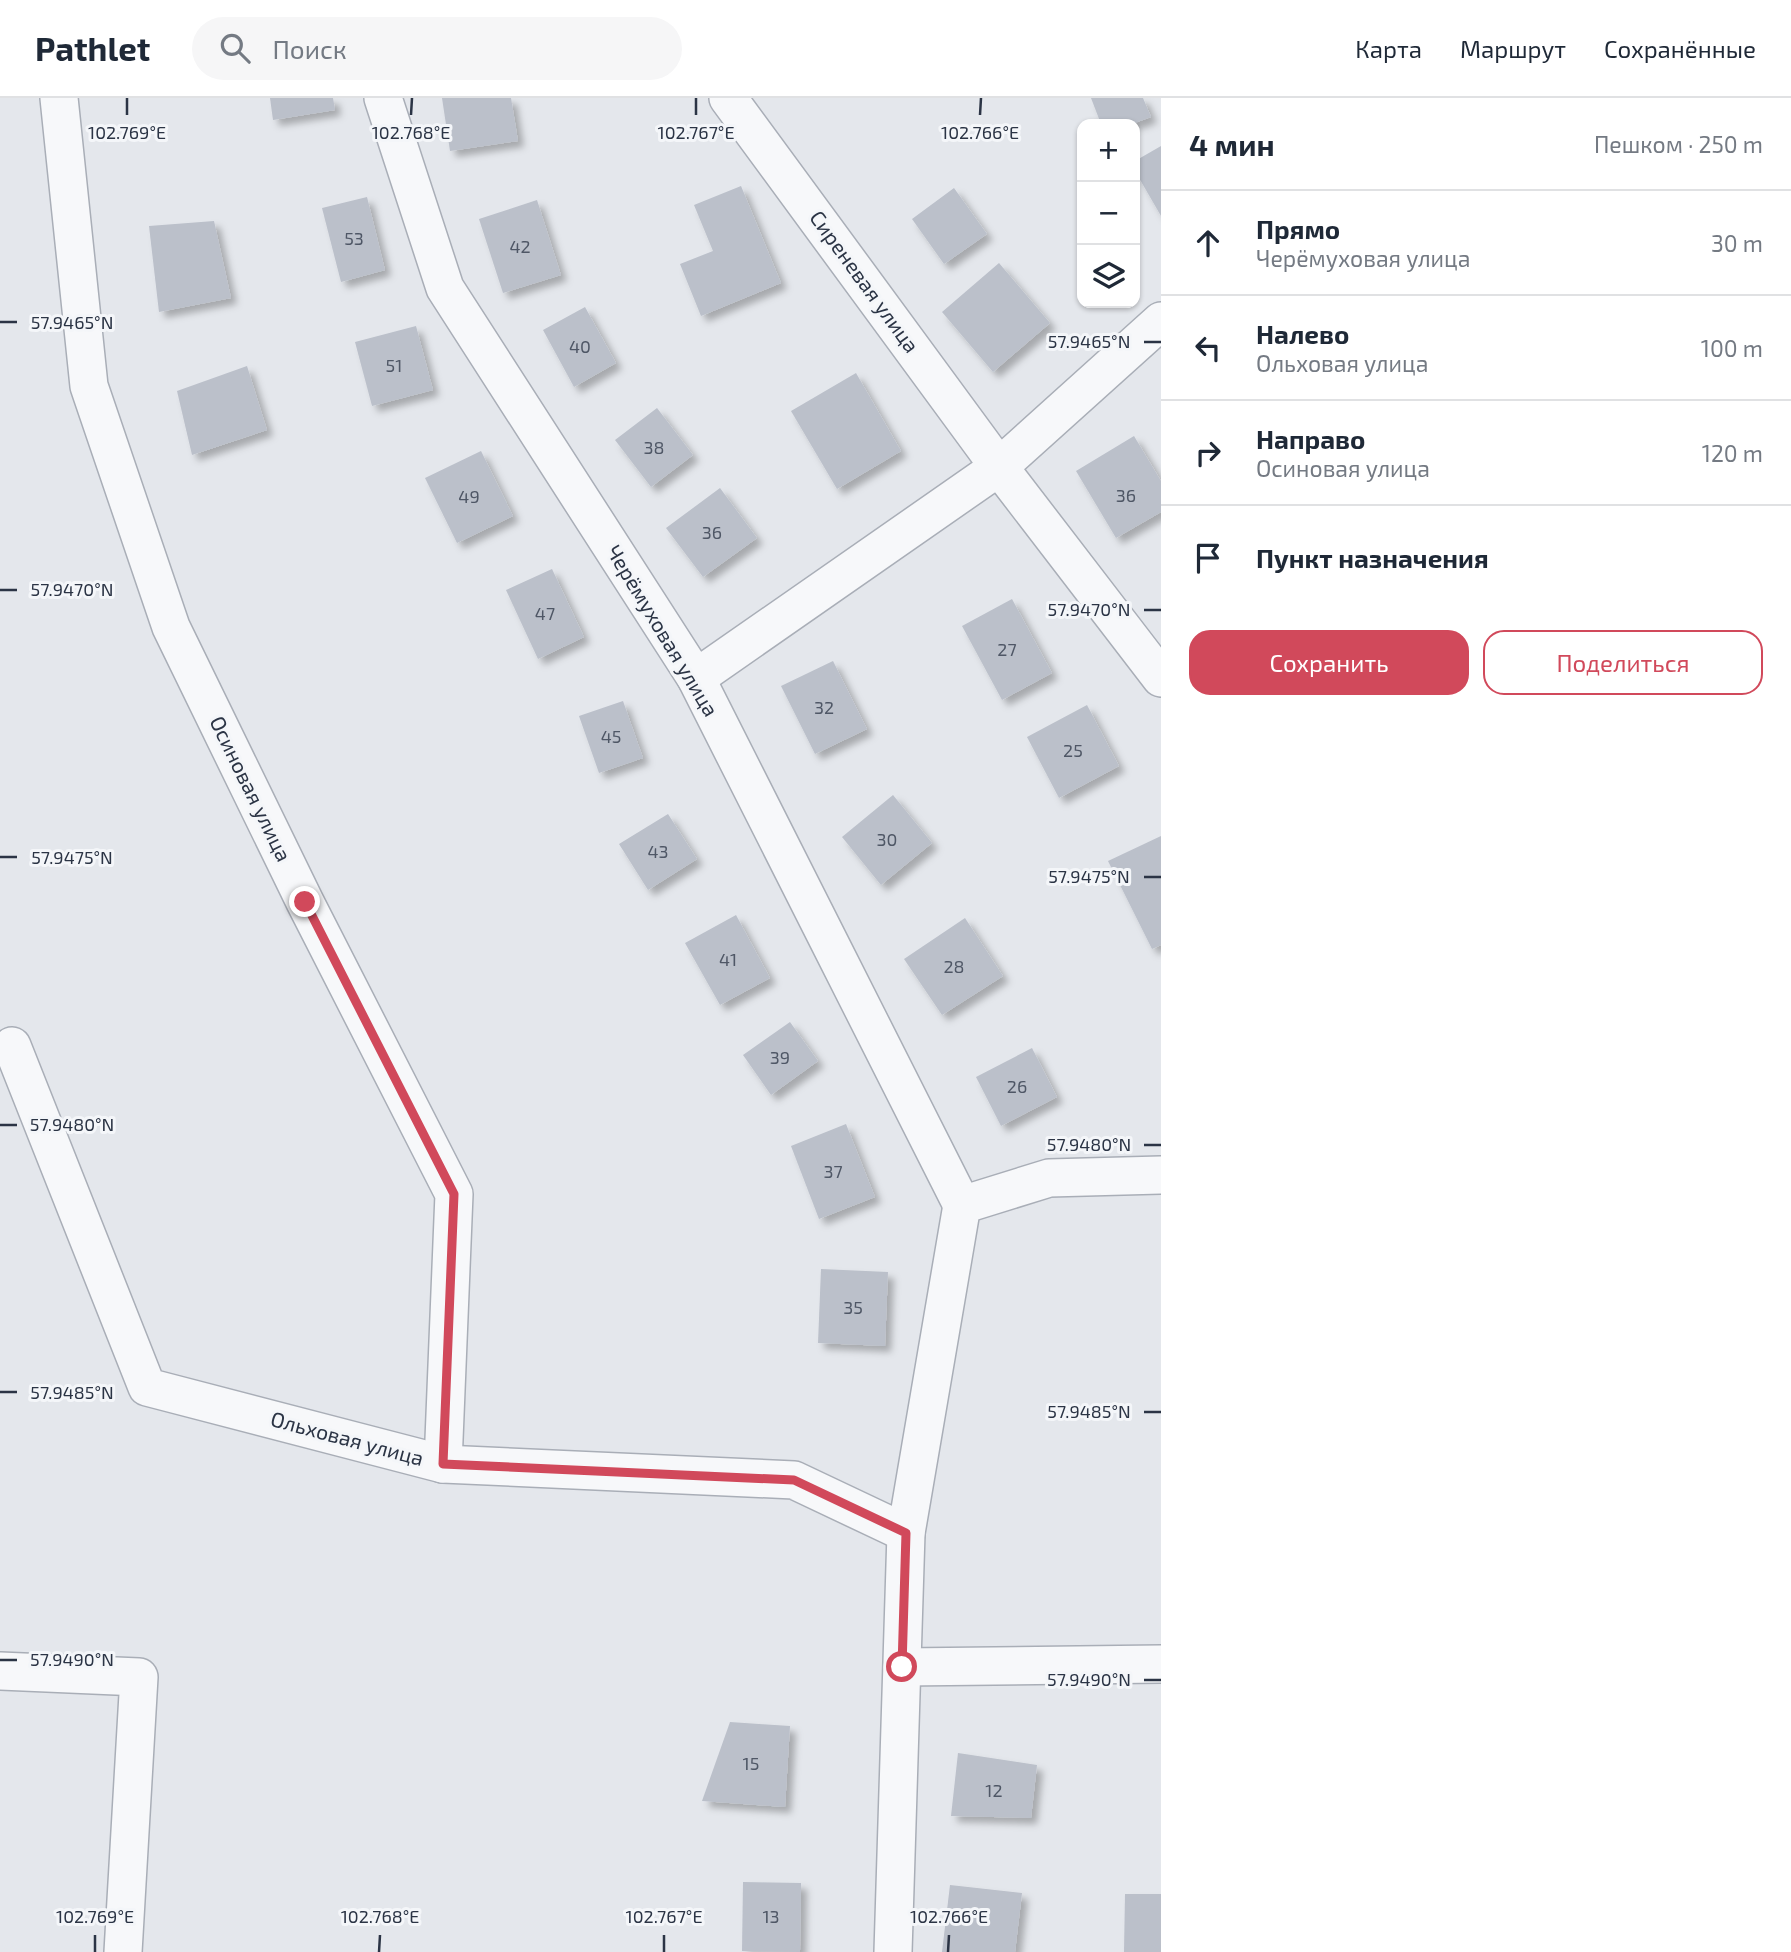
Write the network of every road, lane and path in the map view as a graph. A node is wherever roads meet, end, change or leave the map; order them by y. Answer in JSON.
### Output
{"nodes":[{"id":1,"x":59,"y":98,"type":"edge"},
{"id":2,"x":383,"y":98,"type":"edge"},
{"id":3,"x":728,"y":98,"type":"edge"},
{"id":4,"x":1161,"y":321,"type":"edge"},
{"id":5,"x":999,"y":467,"type":"junction"},
{"id":6,"x":696,"y":678,"type":"junction"},
{"id":7,"x":1161,"y":678,"type":"edge"},
{"id":8,"x":12,"y":1046,"type":"dead end"},
{"id":9,"x":1161,"y":1175,"type":"edge"},
{"id":10,"x":962,"y":1205,"type":"junction"},
{"id":11,"x":443,"y":1464,"type":"junction"},
{"id":12,"x":906,"y":1533,"type":"junction"},
{"id":13,"x":1161,"y":1664,"type":"edge"},
{"id":14,"x":902,"y":1667,"type":"junction"},
{"id":15,"x":0,"y":1671,"type":"edge"},
{"id":16,"x":123,"y":1952,"type":"edge"},
{"id":17,"x":893,"y":1952,"type":"edge"}],
"edges":[{"from":1,"to":11,"type":"street","name":"Осиновая улица"},
{"from":2,"to":6,"type":"street","name":"Черёмуховая улица"},
{"from":3,"to":5,"type":"street","name":"Сиреневая улица"},
{"from":4,"to":5,"type":"street"},
{"from":5,"to":6,"type":"street"},
{"from":5,"to":7,"type":"street","name":"Сиреневая улица"},
{"from":6,"to":10,"type":"street","name":"Черёмуховая улица"},
{"from":8,"to":11,"type":"street","name":"Ольховая улица"},
{"from":9,"to":10,"type":"street"},
{"from":10,"to":12,"type":"street"},
{"from":11,"to":12,"type":"street","name":"Ольховая улица"},
{"from":12,"to":14,"type":"street"},
{"from":13,"to":14,"type":"street"},
{"from":14,"to":17,"type":"street"},
{"from":15,"to":16,"type":"street"}]}
